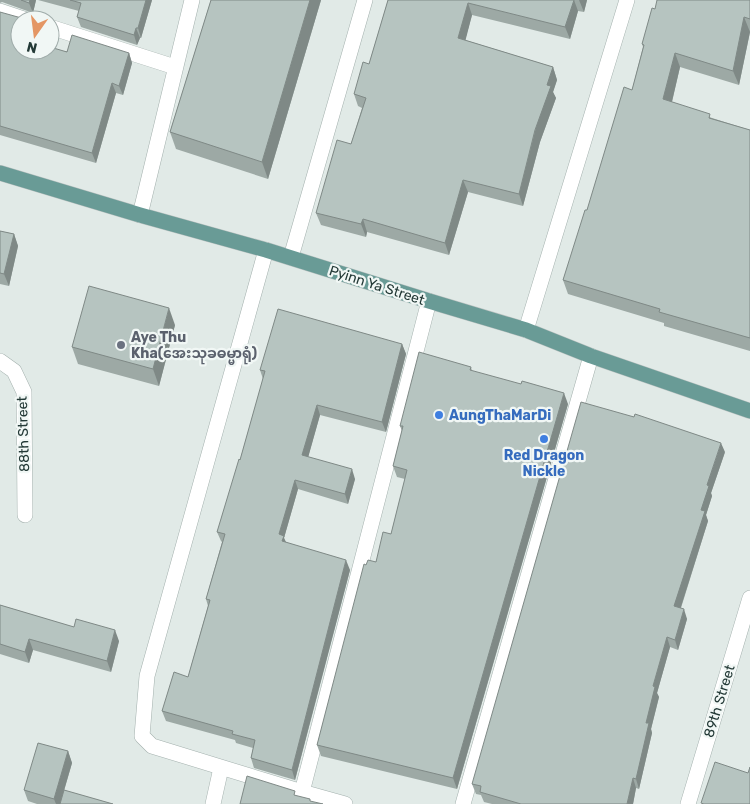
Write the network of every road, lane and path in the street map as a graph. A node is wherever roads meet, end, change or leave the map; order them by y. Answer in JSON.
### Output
{"nodes":[{"id":1,"x":192,"y":0,"type":"edge"},
{"id":2,"x":365,"y":0,"type":"edge"},
{"id":3,"x":627,"y":0,"type":"edge"},
{"id":4,"x":60,"y":30,"type":"edge"},
{"id":5,"x":175,"y":67,"type":"junction"},
{"id":6,"x":0,"y":173,"type":"edge"},
{"id":7,"x":140,"y":215,"type":"junction"},
{"id":8,"x":266,"y":250,"type":"junction"},
{"id":9,"x":291,"y":257,"type":"junction"},
{"id":10,"x":429,"y":302,"type":"junction"},
{"id":11,"x":526,"y":330,"type":"junction"},
{"id":12,"x":591,"y":356,"type":"junction"},
{"id":13,"x":0,"y":360,"type":"edge"},
{"id":14,"x":750,"y":410,"type":"edge"},
{"id":15,"x":25,"y":515,"type":"dead end"},
{"id":16,"x":750,"y":598,"type":"edge"},
{"id":17,"x":221,"y":768,"type":"junction"},
{"id":18,"x":302,"y":792,"type":"junction"},
{"id":19,"x":213,"y":804,"type":"edge"},
{"id":20,"x":345,"y":804,"type":"edge"},
{"id":21,"x":463,"y":804,"type":"edge"},
{"id":22,"x":688,"y":804,"type":"edge"}],
"edges":[{"from":1,"to":5,"type":"street"},
{"from":2,"to":9,"type":"street"},
{"from":3,"to":11,"type":"street"},
{"from":4,"to":5,"type":"street"},
{"from":5,"to":7,"type":"street"},
{"from":6,"to":7,"type":"main road","name":"Pyinn Ya Street"},
{"from":7,"to":8,"type":"main road","name":"Pyinn Ya Street"},
{"from":8,"to":9,"type":"main road","name":"Pyinn Ya Street"},
{"from":8,"to":17,"type":"street"},
{"from":9,"to":10,"type":"main road","name":"Pyinn Ya Street"},
{"from":10,"to":11,"type":"main road","name":"Pyinn Ya Street"},
{"from":10,"to":18,"type":"street"},
{"from":11,"to":12,"type":"main road","name":"Pyinn Ya Street"},
{"from":12,"to":14,"type":"main road","name":"Pyinn Ya Street"},
{"from":12,"to":21,"type":"street"},
{"from":13,"to":15,"type":"street","name":"88th Street"},
{"from":16,"to":22,"type":"street","name":"89th Street"},
{"from":17,"to":18,"type":"street"},
{"from":17,"to":19,"type":"street"},
{"from":18,"to":20,"type":"street"}]}
